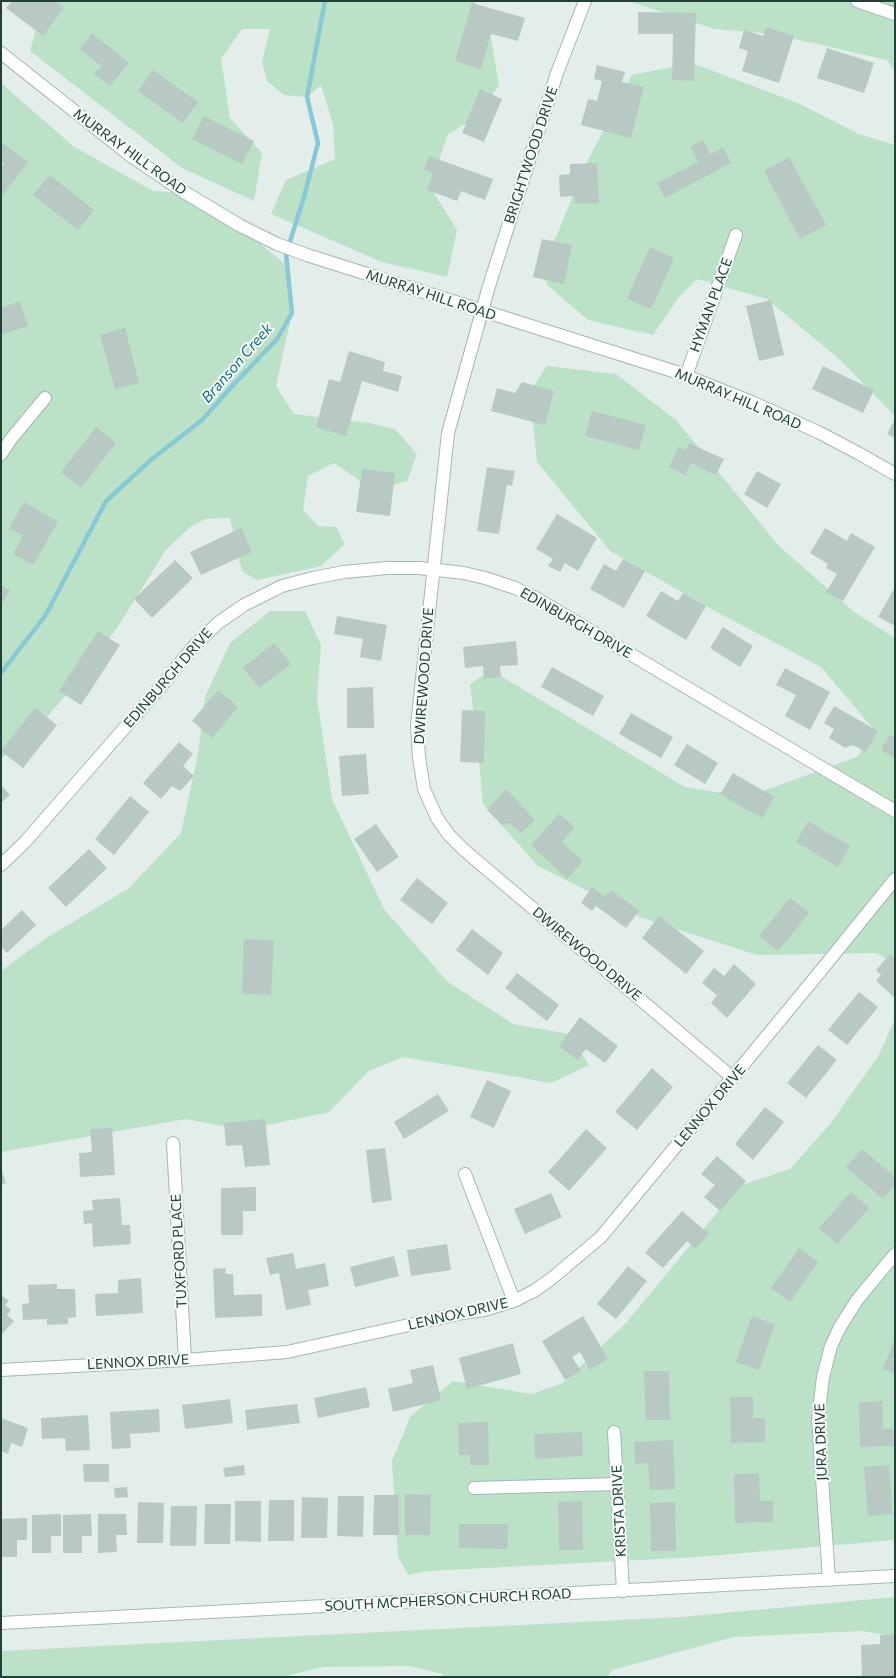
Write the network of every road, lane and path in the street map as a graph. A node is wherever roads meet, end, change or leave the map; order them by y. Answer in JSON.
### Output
{"nodes":[{"id":1,"x":585,"y":1,"type":"edge"},
{"id":2,"x":857,"y":1,"type":"edge"},
{"id":3,"x":895,"y":14,"type":"edge"},
{"id":4,"x":1,"y":53,"type":"edge"},
{"id":5,"x":736,"y":235,"type":"dead end"},
{"id":6,"x":482,"y":311,"type":"junction"},
{"id":7,"x":686,"y":376,"type":"junction"},
{"id":8,"x":45,"y":398,"type":"dead end"},
{"id":9,"x":1,"y":454,"type":"edge"},
{"id":10,"x":895,"y":474,"type":"edge"},
{"id":11,"x":433,"y":569,"type":"junction"},
{"id":12,"x":895,"y":811,"type":"edge"},
{"id":13,"x":1,"y":865,"type":"edge"},
{"id":14,"x":895,"y":879,"type":"edge"},
{"id":15,"x":733,"y":1078,"type":"junction"},
{"id":16,"x":173,"y":1143,"type":"dead end"},
{"id":17,"x":465,"y":1174,"type":"dead end"},
{"id":18,"x":895,"y":1254,"type":"edge"},
{"id":19,"x":514,"y":1301,"type":"junction"},
{"id":20,"x":185,"y":1360,"type":"junction"},
{"id":21,"x":1,"y":1370,"type":"edge"},
{"id":22,"x":614,"y":1432,"type":"dead end"},
{"id":23,"x":617,"y":1484,"type":"junction"},
{"id":24,"x":474,"y":1488,"type":"dead end"},
{"id":25,"x":895,"y":1576,"type":"edge"},
{"id":26,"x":829,"y":1580,"type":"junction"},
{"id":27,"x":623,"y":1591,"type":"junction"},
{"id":28,"x":1,"y":1623,"type":"edge"}],
"edges":[{"from":1,"to":6,"type":"street","name":"BRIGHTWOOD DRIVE"},
{"from":2,"to":3,"type":"street"},
{"from":4,"to":6,"type":"street","name":"MURRAY HILL ROAD"},
{"from":5,"to":7,"type":"street","name":"HYMAN PLACE"},
{"from":6,"to":7,"type":"street","name":"MURRAY HILL ROAD"},
{"from":6,"to":11,"type":"street","name":"DWIREWOOD DRIVE"},
{"from":7,"to":10,"type":"street","name":"MURRAY HILL ROAD"},
{"from":8,"to":9,"type":"street"},
{"from":11,"to":12,"type":"street","name":"EDINBURGH DRIVE"},
{"from":11,"to":13,"type":"street","name":"EDINBURGH DRIVE"},
{"from":11,"to":15,"type":"street","name":"DWIREWOOD DRIVE"},
{"from":14,"to":15,"type":"street","name":"LENNOX DRIVE"},
{"from":15,"to":19,"type":"street","name":"LENNOX DRIVE"},
{"from":16,"to":20,"type":"street","name":"TUXFORD PLACE"},
{"from":17,"to":19,"type":"street"},
{"from":18,"to":26,"type":"street","name":"JURA DRIVE"},
{"from":19,"to":20,"type":"street","name":"LENNOX DRIVE"},
{"from":20,"to":21,"type":"street","name":"LENNOX DRIVE"},
{"from":22,"to":23,"type":"street","name":"KRISTA DRIVE"},
{"from":23,"to":24,"type":"street"},
{"from":23,"to":27,"type":"street","name":"KRISTA DRIVE"},
{"from":25,"to":26,"type":"street","name":"SOUTH MCPHERSON CHURCH ROAD"},
{"from":26,"to":27,"type":"street","name":"SOUTH MCPHERSON CHURCH ROAD"},
{"from":27,"to":28,"type":"street","name":"SOUTH MCPHERSON CHURCH ROAD"}]}
